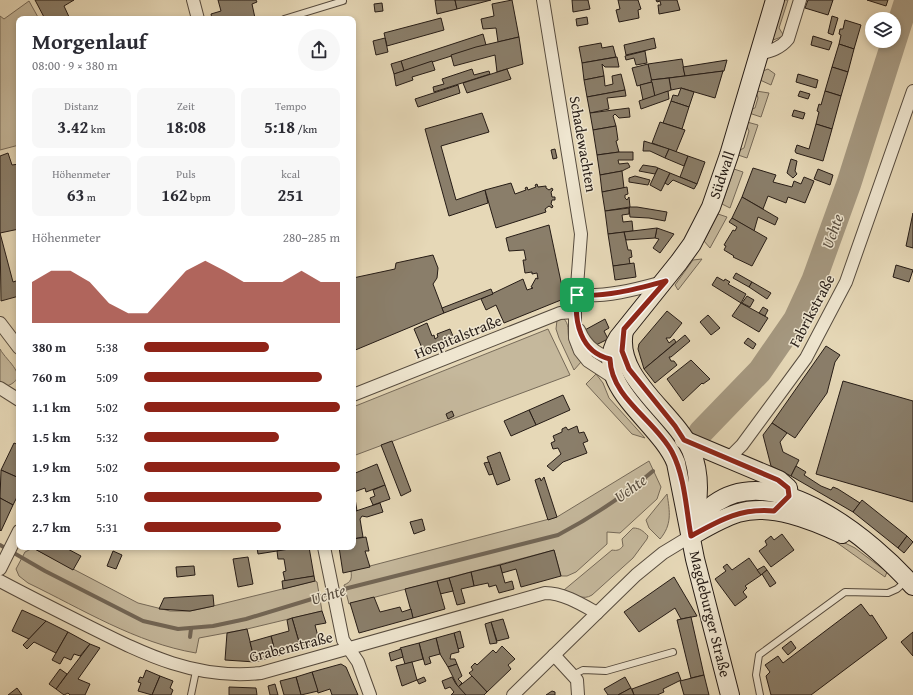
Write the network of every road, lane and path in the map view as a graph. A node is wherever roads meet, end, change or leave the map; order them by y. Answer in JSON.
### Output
{"nodes":[{"id":1,"x":194,"y":0,"type":"edge"},
{"id":2,"x":542,"y":0,"type":"edge"},
{"id":3,"x":775,"y":0,"type":"edge"},
{"id":4,"x":800,"y":0,"type":"edge"},
{"id":5,"x":343,"y":1,"type":"edge"},
{"id":6,"x":197,"y":16,"type":"edge"},
{"id":7,"x":294,"y":16,"type":"edge"},
{"id":8,"x":758,"y":54,"type":"junction"},
{"id":9,"x":913,"y":91,"type":"edge"},
{"id":10,"x":666,"y":281,"type":"junction"},
{"id":11,"x":577,"y":295,"type":"junction"},
{"id":12,"x":575,"y":312,"type":"junction"},
{"id":13,"x":0,"y":323,"type":"edge"},
{"id":14,"x":624,"y":329,"type":"junction"},
{"id":15,"x":16,"y":344,"type":"edge"},
{"id":16,"x":610,"y":359,"type":"junction"},
{"id":17,"x":621,"y":374,"type":"junction"},
{"id":18,"x":0,"y":388,"type":"edge"},
{"id":19,"x":356,"y":394,"type":"edge"},
{"id":20,"x":16,"y":398,"type":"edge"},
{"id":21,"x":684,"y":440,"type":"junction"},
{"id":22,"x":728,"y":459,"type":"junction"},
{"id":23,"x":782,"y":504,"type":"junction"},
{"id":24,"x":691,"y":536,"type":"junction"},
{"id":25,"x":16,"y":537,"type":"edge"},
{"id":26,"x":324,"y":550,"type":"edge"},
{"id":27,"x":1,"y":567,"type":"edge"},
{"id":28,"x":0,"y":581,"type":"edge"},
{"id":29,"x":910,"y":582,"type":"edge"},
{"id":30,"x":597,"y":613,"type":"junction"},
{"id":31,"x":348,"y":649,"type":"junction"},
{"id":32,"x":673,"y":652,"type":"dead end"},
{"id":33,"x":554,"y":655,"type":"junction"},
{"id":34,"x":196,"y":671,"type":"junction"},
{"id":35,"x":573,"y":675,"type":"junction"},
{"id":36,"x":191,"y":695,"type":"edge"},
{"id":37,"x":370,"y":695,"type":"edge"},
{"id":38,"x":514,"y":695,"type":"edge"},
{"id":39,"x":578,"y":695,"type":"edge"},
{"id":40,"x":730,"y":695,"type":"edge"},
{"id":41,"x":760,"y":695,"type":"edge"}],
"edges":[{"from":1,"to":6,"type":"street"},
{"from":2,"to":11,"type":"street","name":"Schadewachten"},
{"from":3,"to":8,"type":"main road","name":"Südwall"},
{"from":4,"to":8,"type":"street"},
{"from":5,"to":7,"type":"lane"},
{"from":8,"to":10,"type":"main road","name":"Südwall"},
{"from":9,"to":22,"type":"street","name":"Fabrikstraße"},
{"from":10,"to":11,"type":"street"},
{"from":10,"to":14,"type":"main road","name":"Südwall"},
{"from":11,"to":12,"type":"street","name":"Schadewachten"},
{"from":12,"to":16,"type":"street","name":"Schadewachten"},
{"from":12,"to":17,"type":"street","name":"Schadewachten"},
{"from":12,"to":19,"type":"street","name":"Hospitalstraße"},
{"from":13,"to":15,"type":"street"},
{"from":14,"to":16,"type":"main road"},
{"from":14,"to":17,"type":"main road"},
{"from":16,"to":17,"type":"main road"},
{"from":17,"to":21,"type":"main road","name":"Magdeburger Straße"},
{"from":17,"to":24,"type":"main road"},
{"from":18,"to":20,"type":"street"},
{"from":21,"to":22,"type":"main road"},
{"from":21,"to":24,"type":"main road","name":"Magdeburger Straße"},
{"from":22,"to":23,"type":"main road"},
{"from":23,"to":24,"type":"main road"},
{"from":23,"to":29,"type":"main road"},
{"from":24,"to":30,"type":"street"},
{"from":24,"to":40,"type":"main road","name":"Magdeburger Straße"},
{"from":25,"to":27,"type":"street"},
{"from":26,"to":31,"type":"street"},
{"from":28,"to":34,"type":"street","name":"Grabenstraße"},
{"from":29,"to":41,"type":"lane"},
{"from":30,"to":31,"type":"street","name":"Grabenstraße"},
{"from":30,"to":33,"type":"street"},
{"from":31,"to":34,"type":"street","name":"Grabenstraße"},
{"from":31,"to":37,"type":"street"},
{"from":32,"to":35,"type":"lane"},
{"from":33,"to":35,"type":"street"},
{"from":33,"to":38,"type":"street"},
{"from":34,"to":36,"type":"lane"},
{"from":35,"to":39,"type":"street"}]}
